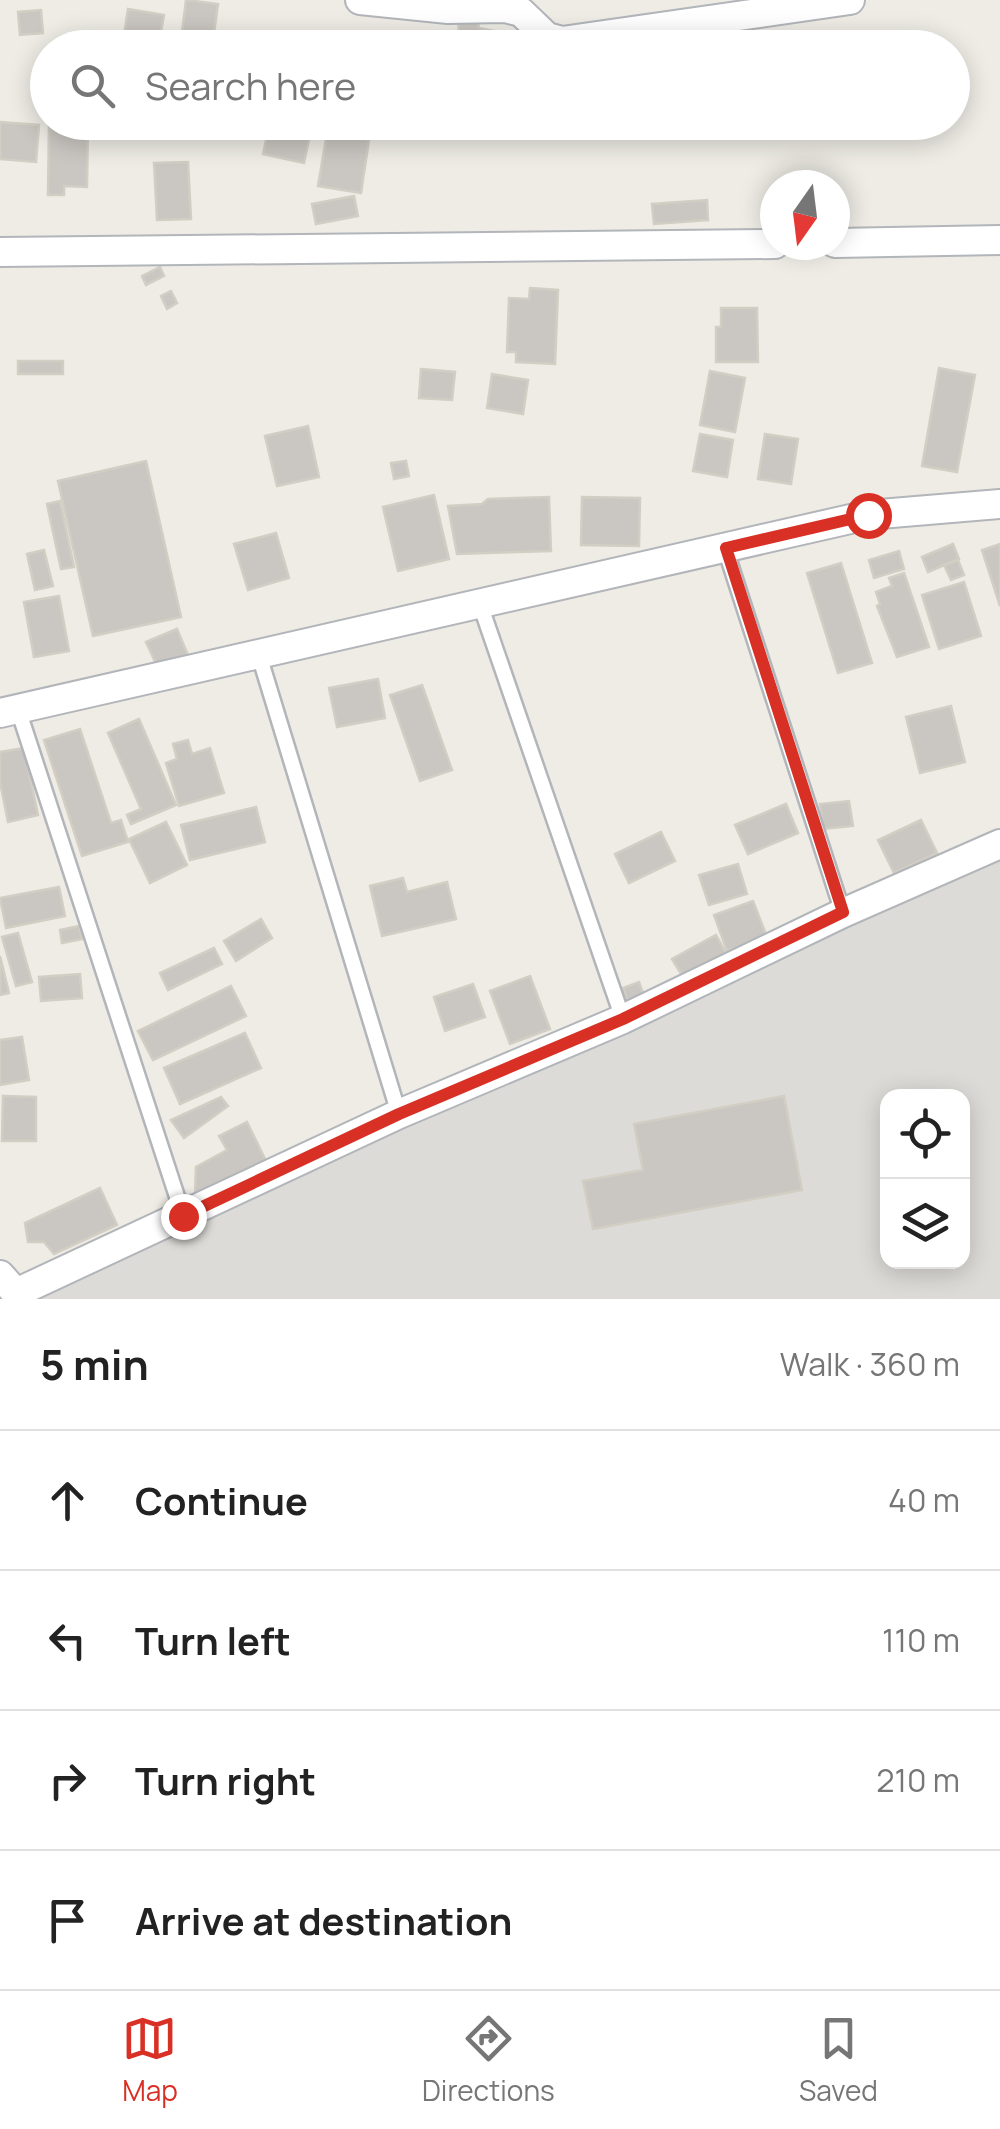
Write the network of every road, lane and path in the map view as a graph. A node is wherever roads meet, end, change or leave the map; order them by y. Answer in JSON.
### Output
{"nodes":[{"id":1,"x":360,"y":0,"type":"edge"},
{"id":2,"x":850,"y":0,"type":"edge"},
{"id":3,"x":422,"y":3,"type":"edge"},
{"id":4,"x":540,"y":30,"type":"edge"},
{"id":5,"x":639,"y":30,"type":"edge"},
{"id":6,"x":1000,"y":240,"type":"edge"},
{"id":7,"x":850,"y":243,"type":"edge"},
{"id":8,"x":760,"y":244,"type":"edge"},
{"id":9,"x":0,"y":252,"type":"edge"},
{"id":10,"x":1000,"y":504,"type":"edge"},
{"id":11,"x":726,"y":548,"type":"junction"},
{"id":12,"x":480,"y":604,"type":"junction"},
{"id":13,"x":259,"y":655,"type":"junction"},
{"id":14,"x":9,"y":711,"type":"edge"},
{"id":15,"x":1000,"y":844,"type":"edge"},
{"id":16,"x":843,"y":912,"type":"junction"},
{"id":17,"x":623,"y":1019,"type":"junction"},
{"id":18,"x":399,"y":1114,"type":"junction"},
{"id":19,"x":183,"y":1216,"type":"junction"},
{"id":20,"x":0,"y":1275,"type":"edge"}],
"edges":[{"from":1,"to":3,"type":"street"},
{"from":2,"to":5,"type":"street"},
{"from":3,"to":4,"type":"street"},
{"from":6,"to":7,"type":"street"},
{"from":8,"to":9,"type":"street"},
{"from":10,"to":11,"type":"street"},
{"from":11,"to":12,"type":"street"},
{"from":11,"to":16,"type":"lane"},
{"from":12,"to":13,"type":"street"},
{"from":12,"to":17,"type":"lane"},
{"from":13,"to":14,"type":"street"},
{"from":13,"to":18,"type":"lane"},
{"from":14,"to":19,"type":"lane"},
{"from":15,"to":16,"type":"street"},
{"from":16,"to":17,"type":"street"},
{"from":17,"to":18,"type":"street"},
{"from":18,"to":19,"type":"street"},
{"from":19,"to":20,"type":"street"}]}
